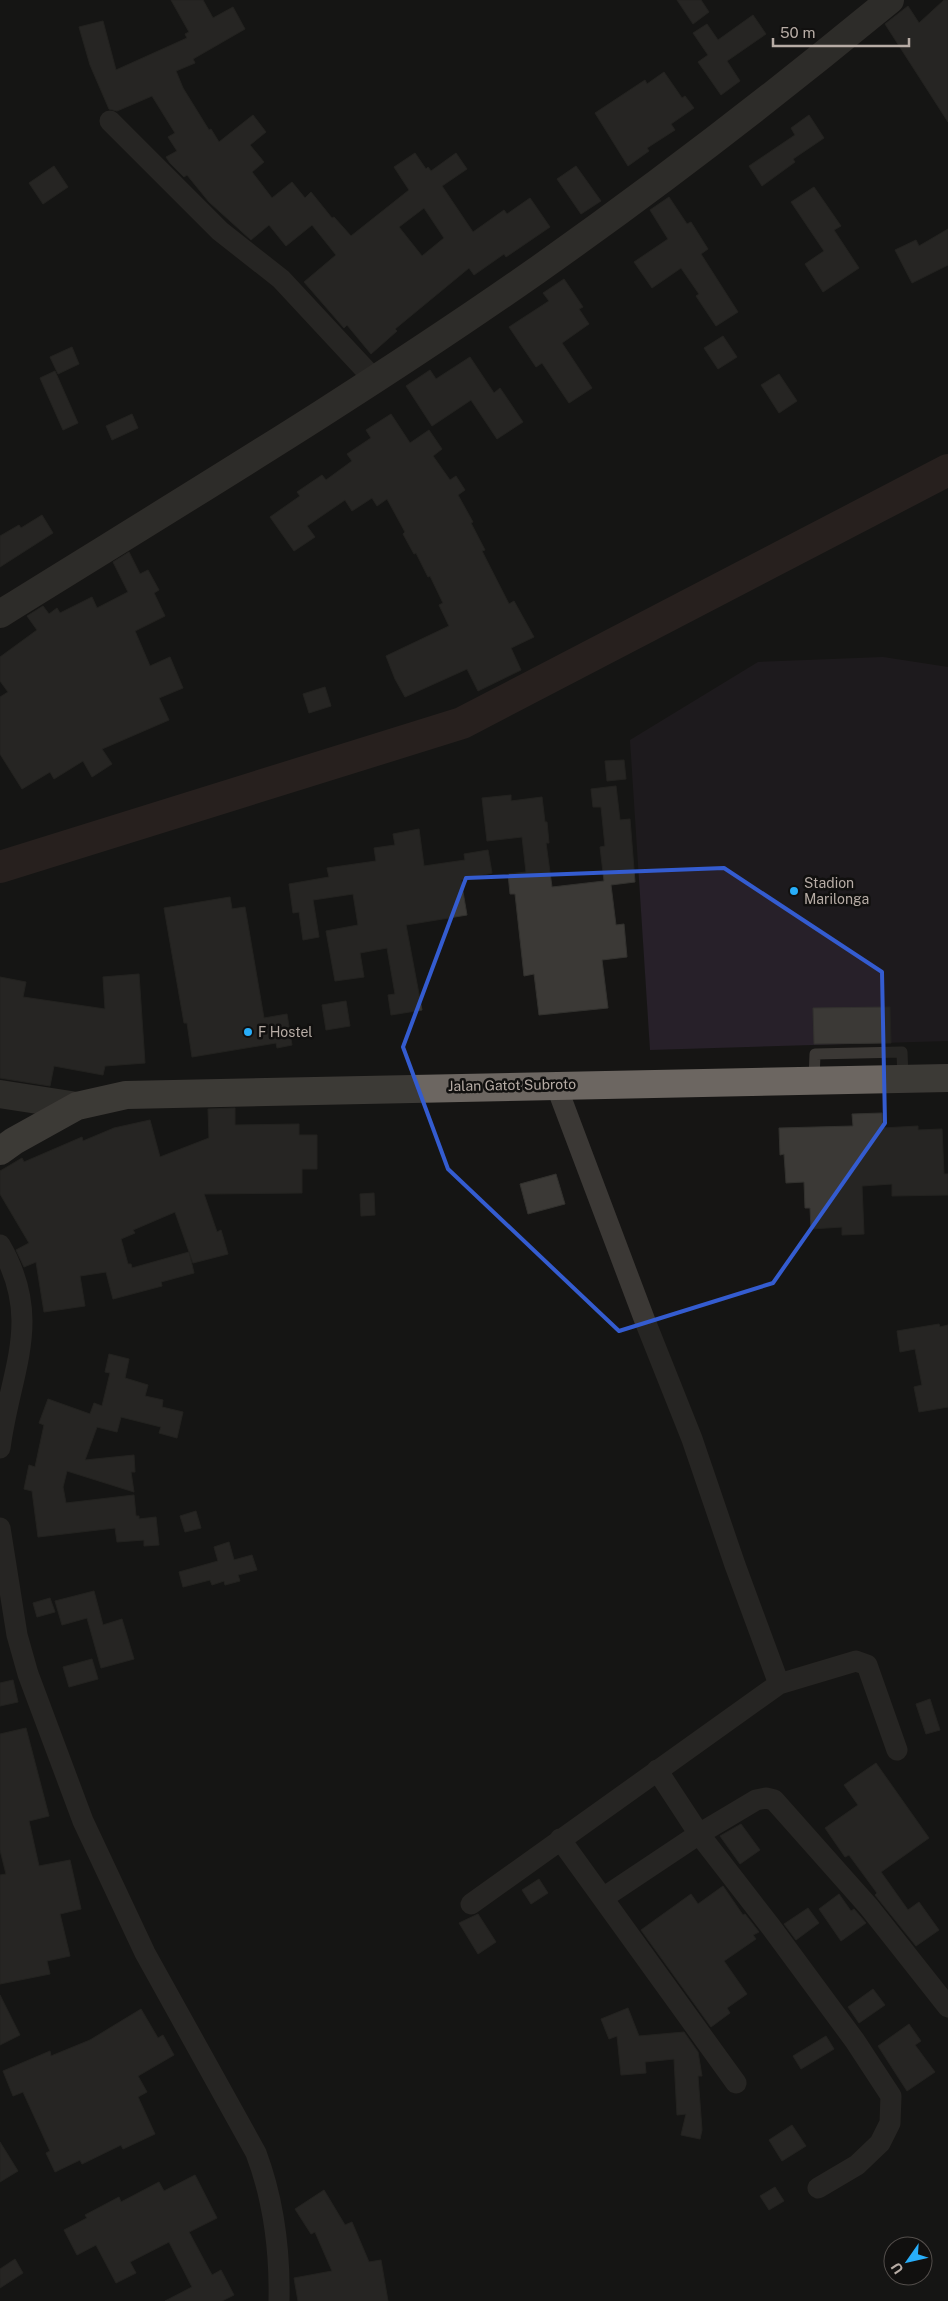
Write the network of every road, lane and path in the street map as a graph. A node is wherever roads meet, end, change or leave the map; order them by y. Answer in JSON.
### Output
{"nodes":[{"id":1,"x":890,"y":0,"type":"edge"},
{"id":2,"x":110,"y":121,"type":"dead end"},
{"id":3,"x":374,"y":379,"type":"junction"},
{"id":4,"x":0,"y":614,"type":"edge"},
{"id":5,"x":948,"y":1078,"type":"edge"},
{"id":6,"x":556,"y":1085,"type":"junction"},
{"id":7,"x":0,"y":1094,"type":"edge"},
{"id":8,"x":77,"y":1106,"type":"junction"},
{"id":9,"x":0,"y":1151,"type":"edge"},
{"id":10,"x":0,"y":1245,"type":"edge"},
{"id":11,"x":0,"y":1448,"type":"edge"},
{"id":12,"x":0,"y":1528,"type":"edge"},
{"id":13,"x":779,"y":1684,"type":"junction"},
{"id":14,"x":897,"y":1750,"type":"dead end"},
{"id":15,"x":657,"y":1770,"type":"junction"},
{"id":16,"x":698,"y":1834,"type":"junction"},
{"id":17,"x":560,"y":1839,"type":"junction"},
{"id":18,"x":603,"y":1898,"type":"junction"},
{"id":19,"x":471,"y":1904,"type":"dead end"},
{"id":20,"x":948,"y":2007,"type":"edge"},
{"id":21,"x":736,"y":2083,"type":"dead end"},
{"id":22,"x":818,"y":2188,"type":"dead end"},
{"id":23,"x":279,"y":2301,"type":"edge"}],
"edges":[{"from":1,"to":3,"type":"street"},
{"from":2,"to":3,"type":"street"},
{"from":3,"to":4,"type":"street"},
{"from":5,"to":6,"type":"highway","name":"Jalan Gatot Subroto"},
{"from":6,"to":8,"type":"highway","name":"Jalan Gatot Subroto"},
{"from":6,"to":13,"type":"street"},
{"from":7,"to":8,"type":"street"},
{"from":8,"to":9,"type":"highway","name":"Jalan Gatot Subroto"},
{"from":10,"to":11,"type":"street"},
{"from":12,"to":23,"type":"street"},
{"from":13,"to":14,"type":"street"},
{"from":13,"to":15,"type":"street"},
{"from":15,"to":16,"type":"street"},
{"from":15,"to":17,"type":"street"},
{"from":16,"to":18,"type":"street"},
{"from":16,"to":20,"type":"street"},
{"from":16,"to":22,"type":"street"},
{"from":17,"to":18,"type":"street"},
{"from":17,"to":19,"type":"street"},
{"from":18,"to":21,"type":"street"}]}
